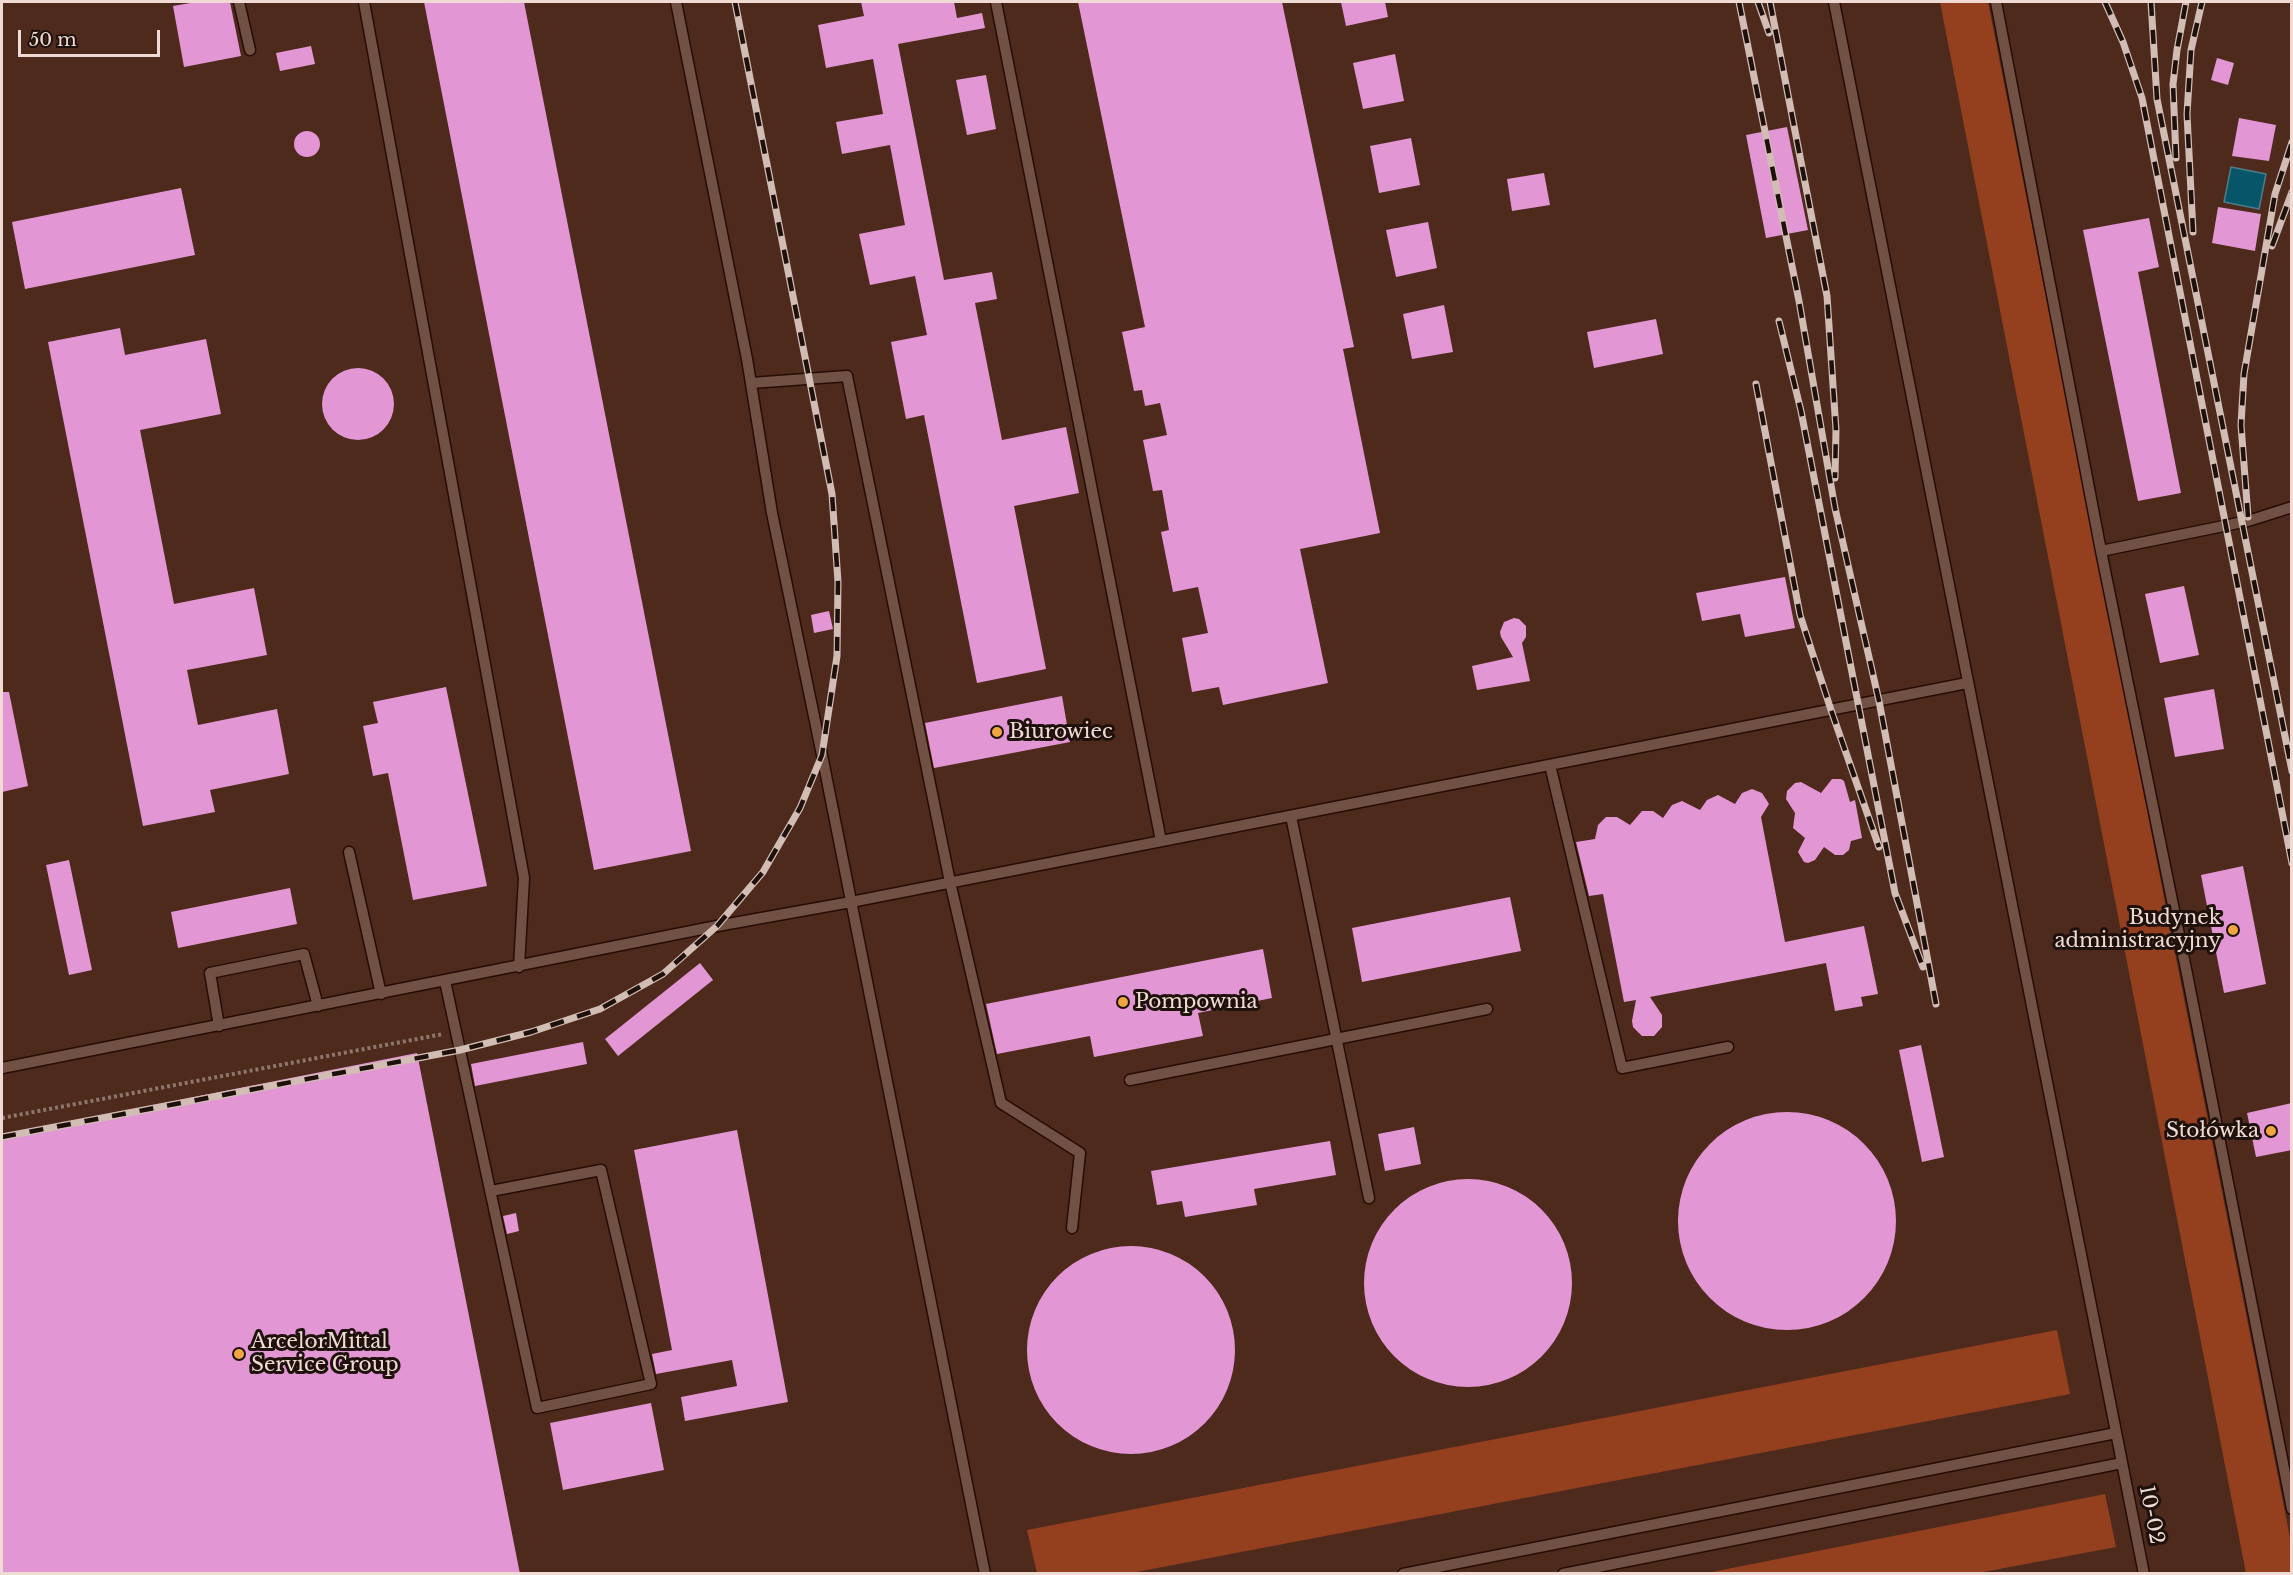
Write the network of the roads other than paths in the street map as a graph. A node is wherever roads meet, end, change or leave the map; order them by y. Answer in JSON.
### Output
{"nodes":[{"id":1,"x":239,"y":2,"type":"edge"},
{"id":2,"x":364,"y":2,"type":"edge"},
{"id":3,"x":676,"y":2,"type":"edge"},
{"id":4,"x":996,"y":2,"type":"edge"},
{"id":5,"x":1834,"y":2,"type":"edge"},
{"id":6,"x":1996,"y":2,"type":"edge"},
{"id":7,"x":250,"y":50,"type":"dead end"},
{"id":8,"x":751,"y":383,"type":"junction"},
{"id":9,"x":2292,"y":507,"type":"edge"},
{"id":10,"x":2102,"y":551,"type":"junction"},
{"id":11,"x":1967,"y":683,"type":"junction"},
{"id":12,"x":1551,"y":765,"type":"junction"},
{"id":13,"x":1291,"y":816,"type":"junction"},
{"id":14,"x":1161,"y":841,"type":"junction"},
{"id":15,"x":349,"y":852,"type":"dead end"},
{"id":16,"x":950,"y":882,"type":"junction"},
{"id":17,"x":851,"y":902,"type":"junction"},
{"id":18,"x":519,"y":967,"type":"junction"},
{"id":19,"x":445,"y":981,"type":"junction"},
{"id":20,"x":381,"y":994,"type":"junction"},
{"id":21,"x":318,"y":1006,"type":"junction"},
{"id":22,"x":1487,"y":1009,"type":"dead end"},
{"id":23,"x":219,"y":1026,"type":"junction"},
{"id":24,"x":1336,"y":1039,"type":"junction"},
{"id":25,"x":1728,"y":1047,"type":"dead end"},
{"id":26,"x":2,"y":1068,"type":"edge"},
{"id":27,"x":1130,"y":1080,"type":"dead end"},
{"id":28,"x":490,"y":1191,"type":"junction"},
{"id":29,"x":1369,"y":1198,"type":"dead end"},
{"id":30,"x":1072,"y":1228,"type":"dead end"},
{"id":31,"x":2116,"y":1433,"type":"junction"},
{"id":32,"x":2122,"y":1463,"type":"junction"},
{"id":33,"x":2292,"y":1509,"type":"edge"},
{"id":34,"x":985,"y":1574,"type":"edge"},
{"id":35,"x":1403,"y":1574,"type":"edge"},
{"id":36,"x":1563,"y":1574,"type":"edge"},
{"id":37,"x":2144,"y":1574,"type":"edge"}],
"edges":[{"from":1,"to":7,"type":"lane"},
{"from":2,"to":18,"type":"lane"},
{"from":3,"to":8,"type":"lane"},
{"from":4,"to":14,"type":"lane"},
{"from":5,"to":11,"type":"lane","name":"10-02"},
{"from":6,"to":10,"type":"lane"},
{"from":8,"to":16,"type":"lane"},
{"from":8,"to":17,"type":"lane"},
{"from":9,"to":10,"type":"lane"},
{"from":10,"to":33,"type":"lane"},
{"from":11,"to":12,"type":"lane"},
{"from":11,"to":31,"type":"lane","name":"10-02"},
{"from":12,"to":13,"type":"lane"},
{"from":12,"to":25,"type":"lane"},
{"from":13,"to":14,"type":"lane"},
{"from":13,"to":24,"type":"lane"},
{"from":14,"to":16,"type":"lane"},
{"from":15,"to":20,"type":"lane"},
{"from":16,"to":17,"type":"lane"},
{"from":16,"to":30,"type":"lane"},
{"from":17,"to":18,"type":"lane"},
{"from":17,"to":34,"type":"lane"},
{"from":18,"to":19,"type":"lane"},
{"from":19,"to":20,"type":"lane"},
{"from":19,"to":28,"type":"lane"},
{"from":20,"to":21,"type":"lane"},
{"from":21,"to":23,"type":"lane"},
{"from":21,"to":23,"type":"lane"},
{"from":22,"to":24,"type":"lane"},
{"from":23,"to":26,"type":"lane"},
{"from":24,"to":27,"type":"lane"},
{"from":24,"to":29,"type":"lane"},
{"from":28,"to":28,"type":"lane"},
{"from":31,"to":32,"type":"lane","name":"10-02"},
{"from":31,"to":35,"type":"lane"},
{"from":32,"to":36,"type":"lane"},
{"from":32,"to":37,"type":"lane","name":"10-02"}]}
